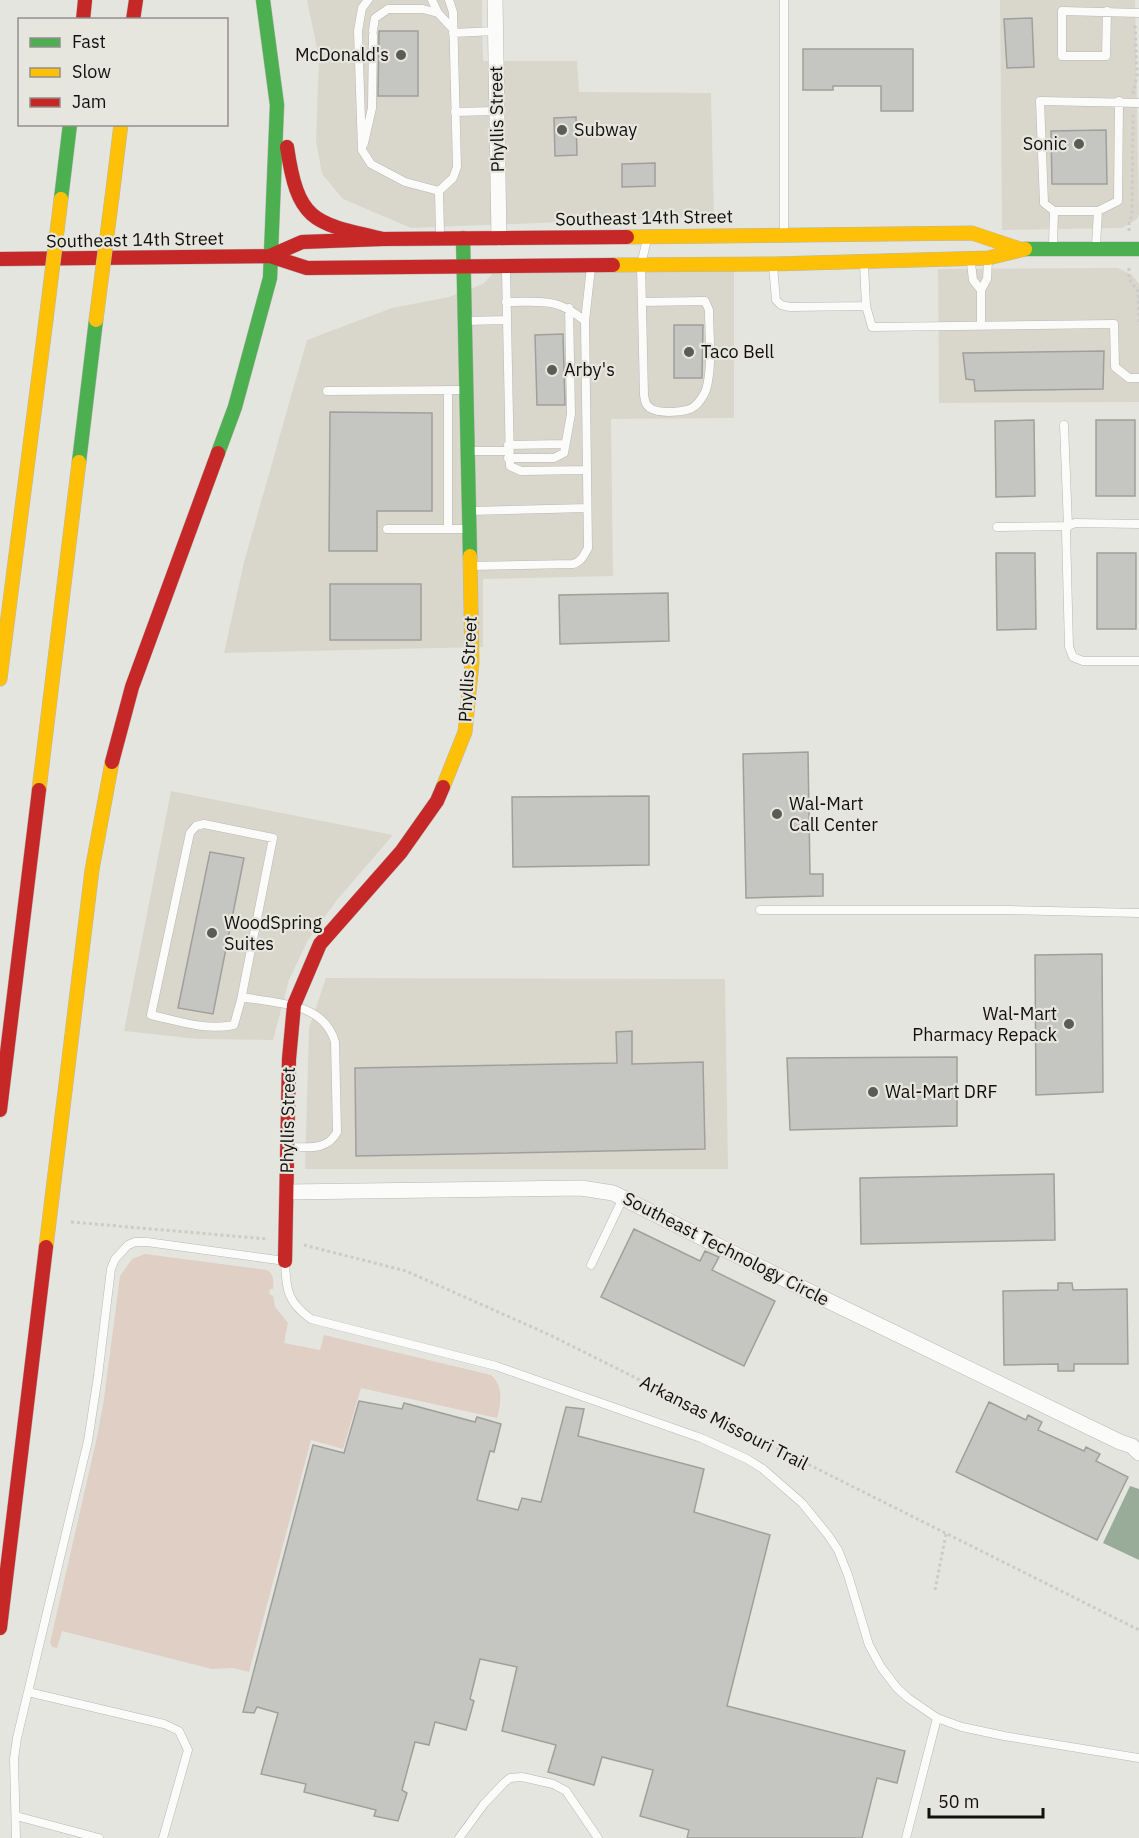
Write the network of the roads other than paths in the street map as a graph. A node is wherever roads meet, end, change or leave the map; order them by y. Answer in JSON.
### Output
{"nodes":[{"id":1,"x":85,"y":0,"type":"edge"},
{"id":2,"x":136,"y":0,"type":"edge"},
{"id":3,"x":263,"y":0,"type":"edge"},
{"id":4,"x":368,"y":0,"type":"edge"},
{"id":5,"x":400,"y":0,"type":"edge"},
{"id":6,"x":432,"y":0,"type":"edge"},
{"id":7,"x":449,"y":0,"type":"edge"},
{"id":8,"x":495,"y":0,"type":"edge"},
{"id":9,"x":784,"y":0,"type":"edge"},
{"id":10,"x":388,"y":9,"type":"junction"},
{"id":11,"x":1107,"y":11,"type":"junction"},
{"id":12,"x":438,"y":13,"type":"junction"},
{"id":13,"x":1139,"y":13,"type":"edge"},
{"id":14,"x":83,"y":18,"type":"edge"},
{"id":15,"x":134,"y":18,"type":"edge"},
{"id":16,"x":453,"y":31,"type":"junction"},
{"id":17,"x":495,"y":31,"type":"junction"},
{"id":18,"x":1119,"y":101,"type":"junction"},
{"id":19,"x":1139,"y":103,"type":"edge"},
{"id":20,"x":277,"y":105,"type":"junction"},
{"id":21,"x":496,"y":111,"type":"junction"},
{"id":22,"x":455,"y":112,"type":"junction"},
{"id":23,"x":70,"y":126,"type":"edge"},
{"id":24,"x":121,"y":126,"type":"edge"},
{"id":25,"x":362,"y":150,"type":"junction"},
{"id":26,"x":439,"y":191,"type":"junction"},
{"id":27,"x":1054,"y":211,"type":"junction"},
{"id":28,"x":1098,"y":211,"type":"junction"},
{"id":29,"x":784,"y":235,"type":"junction"},
{"id":30,"x":648,"y":236,"type":"junction"},
{"id":31,"x":440,"y":238,"type":"junction"},
{"id":32,"x":463,"y":238,"type":"junction"},
{"id":33,"x":498,"y":238,"type":"junction"},
{"id":34,"x":383,"y":239,"type":"junction"},
{"id":35,"x":1020,"y":249,"type":"junction"},
{"id":36,"x":1053,"y":249,"type":"junction"},
{"id":37,"x":1096,"y":249,"type":"junction"},
{"id":38,"x":1139,"y":249,"type":"edge"},
{"id":39,"x":270,"y":256,"type":"junction"},
{"id":40,"x":971,"y":258,"type":"junction"},
{"id":41,"x":988,"y":258,"type":"junction"},
{"id":42,"x":0,"y":259,"type":"edge"},
{"id":43,"x":864,"y":261,"type":"junction"},
{"id":44,"x":773,"y":264,"type":"junction"},
{"id":45,"x":641,"y":265,"type":"junction"},
{"id":46,"x":591,"y":266,"type":"junction"},
{"id":47,"x":464,"y":267,"type":"junction"},
{"id":48,"x":506,"y":267,"type":"junction"},
{"id":49,"x":981,"y":290,"type":"junction"},
{"id":50,"x":506,"y":302,"type":"junction"},
{"id":51,"x":642,"y":302,"type":"junction"},
{"id":52,"x":866,"y":306,"type":"junction"},
{"id":53,"x":568,"y":308,"type":"junction"},
{"id":54,"x":465,"y":321,"type":"junction"},
{"id":55,"x":506,"y":321,"type":"junction"},
{"id":56,"x":585,"y":321,"type":"junction"},
{"id":57,"x":981,"y":325,"type":"junction"},
{"id":58,"x":1139,"y":378,"type":"edge"},
{"id":59,"x":448,"y":390,"type":"junction"},
{"id":60,"x":466,"y":390,"type":"junction"},
{"id":61,"x":327,"y":391,"type":"dead end"},
{"id":62,"x":1064,"y":426,"type":"dead end"},
{"id":63,"x":565,"y":444,"type":"junction"},
{"id":64,"x":468,"y":451,"type":"junction"},
{"id":65,"x":508,"y":451,"type":"junction"},
{"id":66,"x":587,"y":470,"type":"junction"},
{"id":67,"x":587,"y":508,"type":"junction"},
{"id":68,"x":469,"y":511,"type":"junction"},
{"id":69,"x":1139,"y":524,"type":"edge"},
{"id":70,"x":1068,"y":526,"type":"junction"},
{"id":71,"x":997,"y":527,"type":"dead end"},
{"id":72,"x":448,"y":528,"type":"junction"},
{"id":73,"x":387,"y":529,"type":"dead end"},
{"id":74,"x":469,"y":529,"type":"junction"},
{"id":75,"x":470,"y":566,"type":"junction"},
{"id":76,"x":1139,"y":661,"type":"edge"},
{"id":77,"x":0,"y":679,"type":"edge"},
{"id":78,"x":760,"y":910,"type":"dead end"},
{"id":79,"x":1139,"y":913,"type":"edge"},
{"id":80,"x":242,"y":997,"type":"junction"},
{"id":81,"x":294,"y":1005,"type":"junction"},
{"id":82,"x":0,"y":1110,"type":"edge"},
{"id":83,"x":288,"y":1146,"type":"junction"},
{"id":84,"x":287,"y":1192,"type":"junction"},
{"id":85,"x":623,"y":1197,"type":"junction"},
{"id":86,"x":285,"y":1262,"type":"junction"},
{"id":87,"x":591,"y":1265,"type":"dead end"},
{"id":88,"x":1137,"y":1447,"type":"edge"},
{"id":89,"x":0,"y":1628,"type":"edge"},
{"id":90,"x":28,"y":1692,"type":"junction"},
{"id":91,"x":937,"y":1718,"type":"junction"},
{"id":92,"x":1139,"y":1758,"type":"edge"},
{"id":93,"x":16,"y":1816,"type":"junction"},
{"id":94,"x":16,"y":1838,"type":"edge"},
{"id":95,"x":99,"y":1838,"type":"edge"},
{"id":96,"x":163,"y":1838,"type":"edge"},
{"id":97,"x":459,"y":1838,"type":"edge"},
{"id":98,"x":598,"y":1838,"type":"edge"},
{"id":99,"x":906,"y":1838,"type":"edge"}],
"edges":[{"from":1,"to":14,"type":"main road"},
{"from":2,"to":15,"type":"main road"},
{"from":3,"to":20,"type":"main road"},
{"from":4,"to":25,"type":"lane"},
{"from":5,"to":10,"type":"lane"},
{"from":6,"to":12,"type":"lane"},
{"from":7,"to":16,"type":"lane"},
{"from":8,"to":17,"type":"street","name":"Phyllis Street"},
{"from":9,"to":29,"type":"lane"},
{"from":10,"to":12,"type":"lane"},
{"from":10,"to":25,"type":"lane"},
{"from":11,"to":11,"type":"lane"},
{"from":11,"to":13,"type":"lane"},
{"from":12,"to":16,"type":"lane"},
{"from":16,"to":17,"type":"lane"},
{"from":16,"to":22,"type":"lane"},
{"from":17,"to":21,"type":"street","name":"Phyllis Street"},
{"from":18,"to":19,"type":"lane"},
{"from":18,"to":27,"type":"lane"},
{"from":18,"to":28,"type":"lane"},
{"from":20,"to":34,"type":"main road"},
{"from":20,"to":39,"type":"main road"},
{"from":21,"to":22,"type":"lane"},
{"from":21,"to":33,"type":"street","name":"Phyllis Street"},
{"from":22,"to":26,"type":"lane"},
{"from":23,"to":77,"type":"main road","bridge":true},
{"from":24,"to":82,"type":"main road","bridge":true},
{"from":25,"to":26,"type":"lane"},
{"from":26,"to":31,"type":"lane"},
{"from":27,"to":28,"type":"lane"},
{"from":27,"to":36,"type":"lane"},
{"from":28,"to":37,"type":"lane"},
{"from":29,"to":30,"type":"main road","name":"Southeast 14th Street"},
{"from":29,"to":35,"type":"main road","name":"Southeast 14th Street"},
{"from":30,"to":33,"type":"main road","name":"Southeast 14th Street"},
{"from":30,"to":45,"type":"lane"},
{"from":31,"to":32,"type":"main road","name":"Southeast 14th Street"},
{"from":31,"to":34,"type":"main road","name":"Southeast 14th Street"},
{"from":32,"to":33,"type":"main road","name":"Southeast 14th Street"},
{"from":32,"to":47,"type":"main road","name":"Phyllis Street"},
{"from":34,"to":39,"type":"main road","name":"Southeast 14th Street"},
{"from":35,"to":36,"type":"main road","name":"Southeast 14th Street"},
{"from":35,"to":41,"type":"main road","name":"Southeast 14th Street"},
{"from":36,"to":37,"type":"main road","name":"Southeast 14th Street"},
{"from":37,"to":38,"type":"main road","name":"Southeast 14th Street"},
{"from":39,"to":42,"type":"main road","name":"Southeast 14th Street"},
{"from":39,"to":47,"type":"main road","name":"Southeast 14th Street"},
{"from":39,"to":89,"type":"main road"},
{"from":40,"to":41,"type":"main road","name":"Southeast 14th Street"},
{"from":40,"to":43,"type":"main road","name":"Southeast 14th Street"},
{"from":40,"to":49,"type":"lane"},
{"from":41,"to":49,"type":"lane"},
{"from":43,"to":44,"type":"main road","name":"Southeast 14th Street"},
{"from":43,"to":52,"type":"lane"},
{"from":44,"to":45,"type":"main road","name":"Southeast 14th Street"},
{"from":44,"to":52,"type":"lane"},
{"from":45,"to":46,"type":"main road","name":"Southeast 14th Street"},
{"from":45,"to":51,"type":"lane"},
{"from":46,"to":48,"type":"main road","name":"Southeast 14th Street"},
{"from":46,"to":56,"type":"lane"},
{"from":47,"to":48,"type":"main road","name":"Southeast 14th Street"},
{"from":47,"to":54,"type":"main road","name":"Phyllis Street"},
{"from":48,"to":50,"type":"lane"},
{"from":49,"to":57,"type":"lane"},
{"from":50,"to":53,"type":"lane"},
{"from":50,"to":55,"type":"lane"},
{"from":51,"to":51,"type":"lane"},
{"from":52,"to":57,"type":"lane"},
{"from":53,"to":56,"type":"lane"},
{"from":53,"to":63,"type":"lane"},
{"from":54,"to":55,"type":"lane"},
{"from":54,"to":60,"type":"main road","name":"Phyllis Street"},
{"from":55,"to":65,"type":"lane"},
{"from":56,"to":66,"type":"lane"},
{"from":57,"to":58,"type":"lane"},
{"from":59,"to":60,"type":"lane"},
{"from":59,"to":61,"type":"lane"},
{"from":59,"to":72,"type":"lane"},
{"from":60,"to":64,"type":"main road","name":"Phyllis Street"},
{"from":62,"to":70,"type":"lane"},
{"from":63,"to":65,"type":"lane"},
{"from":63,"to":65,"type":"lane"},
{"from":64,"to":65,"type":"lane"},
{"from":64,"to":68,"type":"main road","name":"Phyllis Street"},
{"from":65,"to":66,"type":"lane"},
{"from":66,"to":67,"type":"lane"},
{"from":67,"to":68,"type":"lane"},
{"from":67,"to":75,"type":"lane"},
{"from":68,"to":74,"type":"main road","name":"Phyllis Street"},
{"from":69,"to":70,"type":"lane"},
{"from":70,"to":71,"type":"lane"},
{"from":70,"to":76,"type":"lane"},
{"from":72,"to":73,"type":"lane"},
{"from":72,"to":74,"type":"lane"},
{"from":74,"to":75,"type":"main road","name":"Phyllis Street"},
{"from":75,"to":81,"type":"main road","name":"Phyllis Street"},
{"from":78,"to":79,"type":"lane"},
{"from":80,"to":80,"type":"lane"},
{"from":80,"to":81,"type":"lane"},
{"from":81,"to":83,"type":"main road","name":"Phyllis Street"},
{"from":81,"to":83,"type":"lane"},
{"from":83,"to":84,"type":"main road","name":"Phyllis Street"},
{"from":84,"to":85,"type":"street","name":"Southeast Technology Circle"},
{"from":84,"to":86,"type":"main road","name":"Phyllis Street"},
{"from":85,"to":87,"type":"lane"},
{"from":85,"to":88,"type":"street","name":"Southeast Technology Circle"},
{"from":86,"to":90,"type":"lane"},
{"from":86,"to":91,"type":"lane"},
{"from":90,"to":93,"type":"lane"},
{"from":90,"to":96,"type":"lane"},
{"from":91,"to":92,"type":"lane"},
{"from":91,"to":99,"type":"lane"},
{"from":93,"to":94,"type":"lane"},
{"from":93,"to":95,"type":"lane"},
{"from":97,"to":98,"type":"lane"}]}
